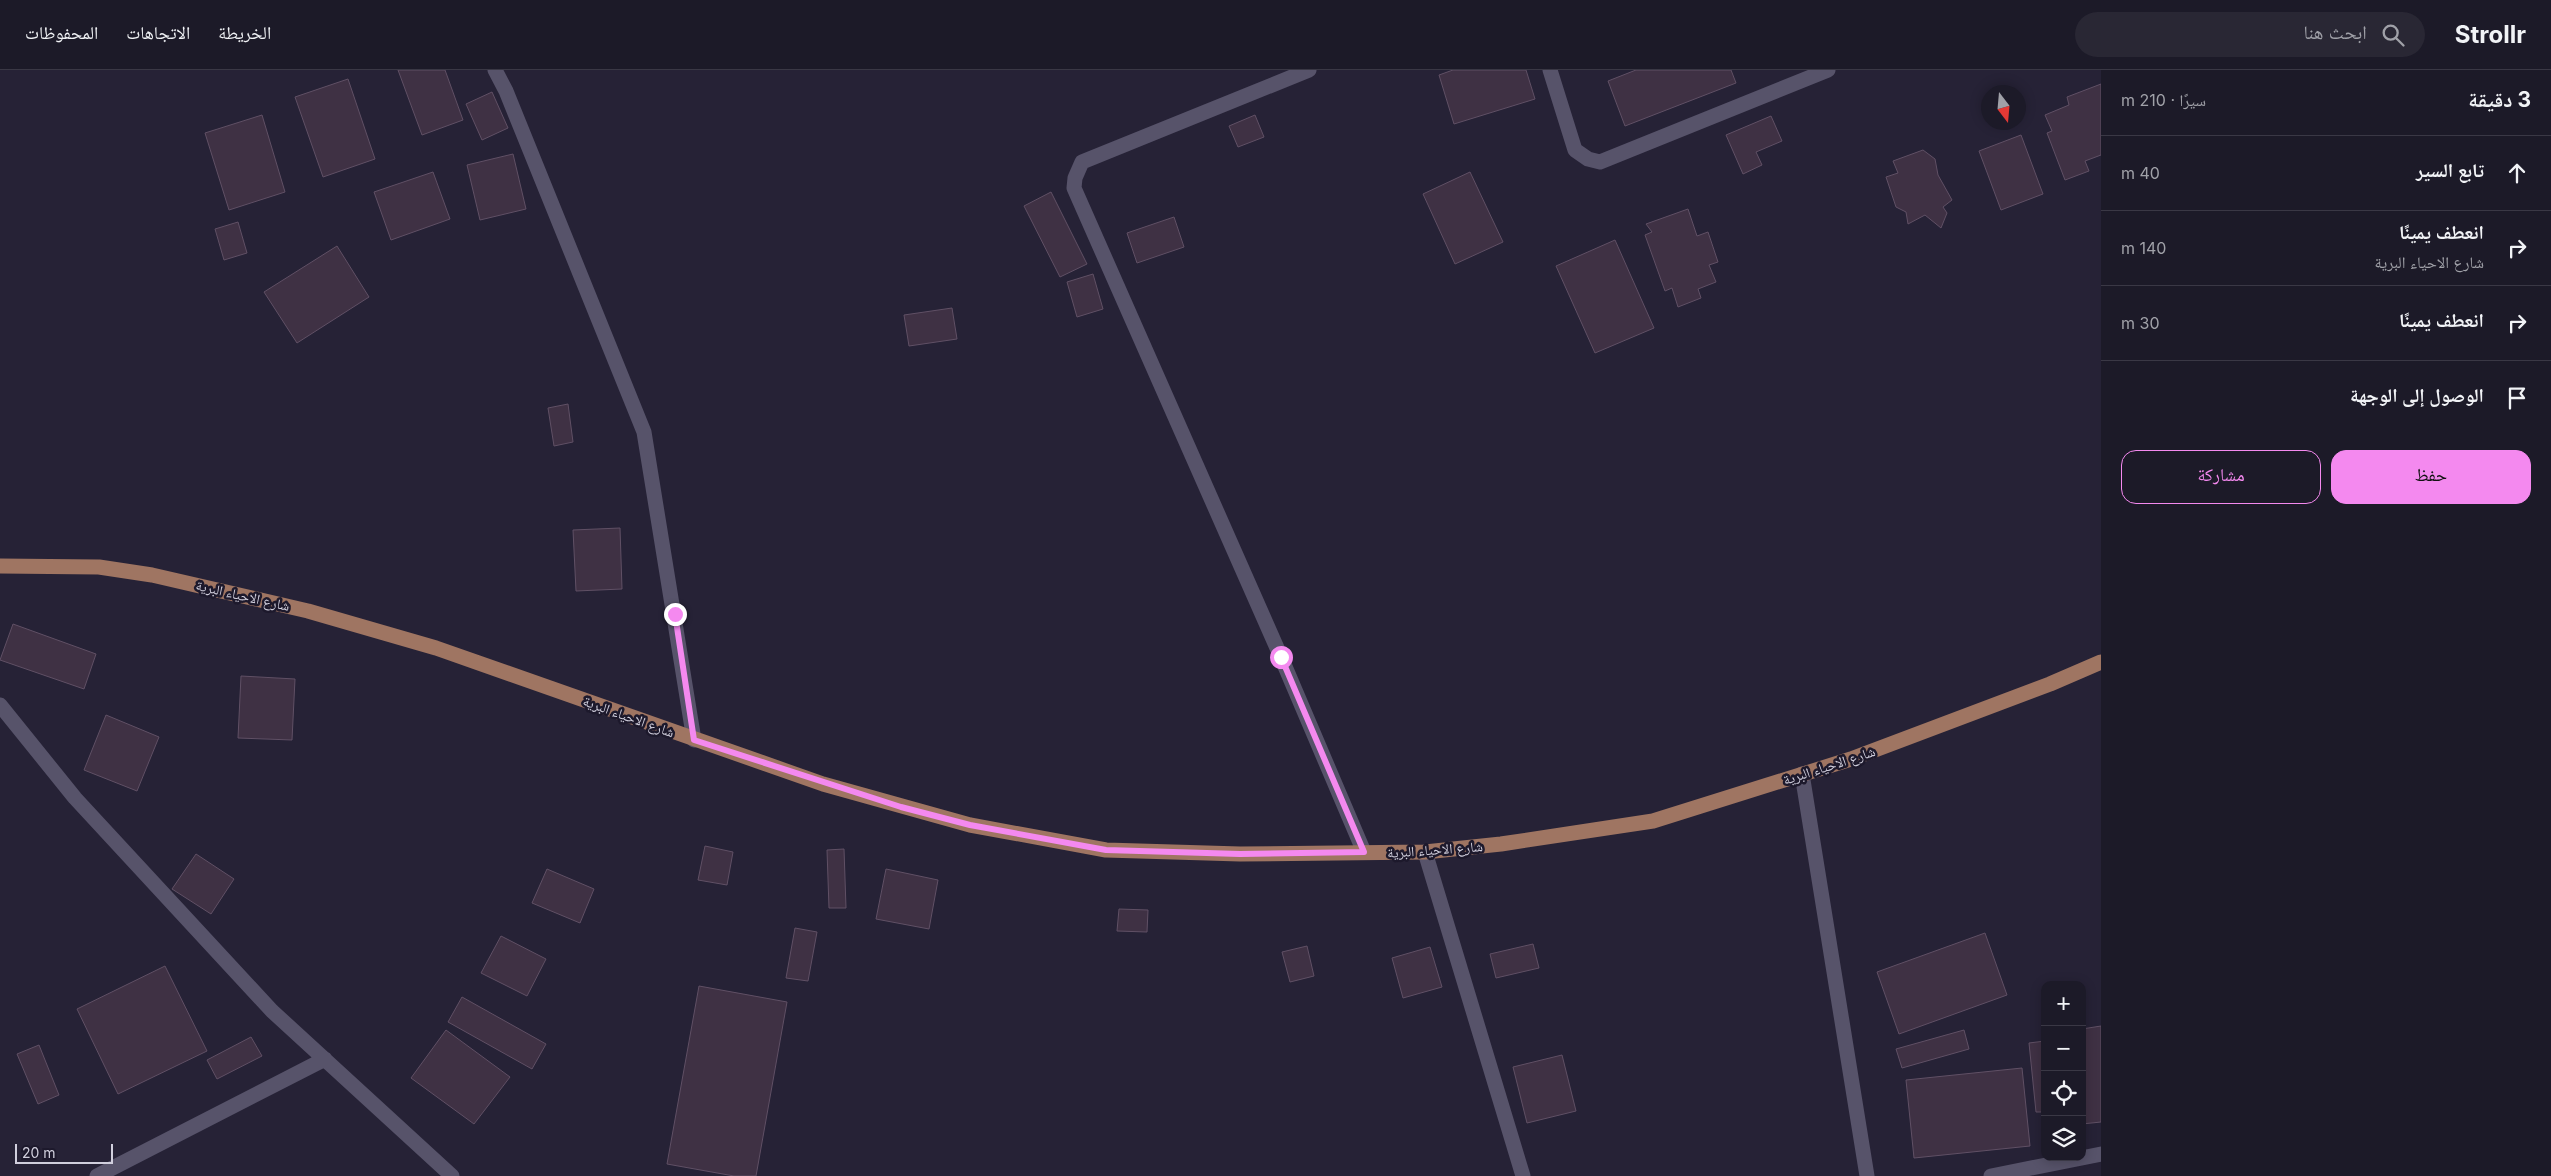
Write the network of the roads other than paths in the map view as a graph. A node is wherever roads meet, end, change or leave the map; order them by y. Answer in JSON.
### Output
{"nodes":[{"id":1,"x":495,"y":70,"type":"edge"},
{"id":2,"x":1309,"y":70,"type":"edge"},
{"id":3,"x":1550,"y":70,"type":"edge"},
{"id":4,"x":1828,"y":70,"type":"edge"},
{"id":5,"x":0,"y":566,"type":"edge"},
{"id":6,"x":2101,"y":662,"type":"edge"},
{"id":7,"x":0,"y":705,"type":"edge"},
{"id":8,"x":694,"y":740,"type":"junction"},
{"id":9,"x":1802,"y":774,"type":"junction"},
{"id":10,"x":1364,"y":852,"type":"junction"},
{"id":11,"x":1425,"y":852,"type":"junction"},
{"id":12,"x":325,"y":1059,"type":"junction"},
{"id":13,"x":2101,"y":1154,"type":"edge"},
{"id":14,"x":97,"y":1176,"type":"edge"},
{"id":15,"x":452,"y":1176,"type":"edge"},
{"id":16,"x":1523,"y":1176,"type":"edge"},
{"id":17,"x":1867,"y":1176,"type":"edge"},
{"id":18,"x":1991,"y":1176,"type":"edge"}],
"edges":[{"from":1,"to":8,"type":"street"},
{"from":2,"to":10,"type":"street"},
{"from":3,"to":4,"type":"street"},
{"from":5,"to":8,"type":"main road","name":"شارع الاحياء البرية"},
{"from":6,"to":9,"type":"main road","name":"شارع الاحياء البرية"},
{"from":7,"to":12,"type":"street"},
{"from":8,"to":10,"type":"main road","name":"شارع الاحياء البرية"},
{"from":9,"to":11,"type":"main road","name":"شارع الاحياء البرية"},
{"from":9,"to":17,"type":"street"},
{"from":10,"to":11,"type":"main road","name":"شارع الاحياء البرية"},
{"from":11,"to":16,"type":"street"},
{"from":12,"to":14,"type":"street"},
{"from":12,"to":15,"type":"street"},
{"from":13,"to":18,"type":"street"}]}
